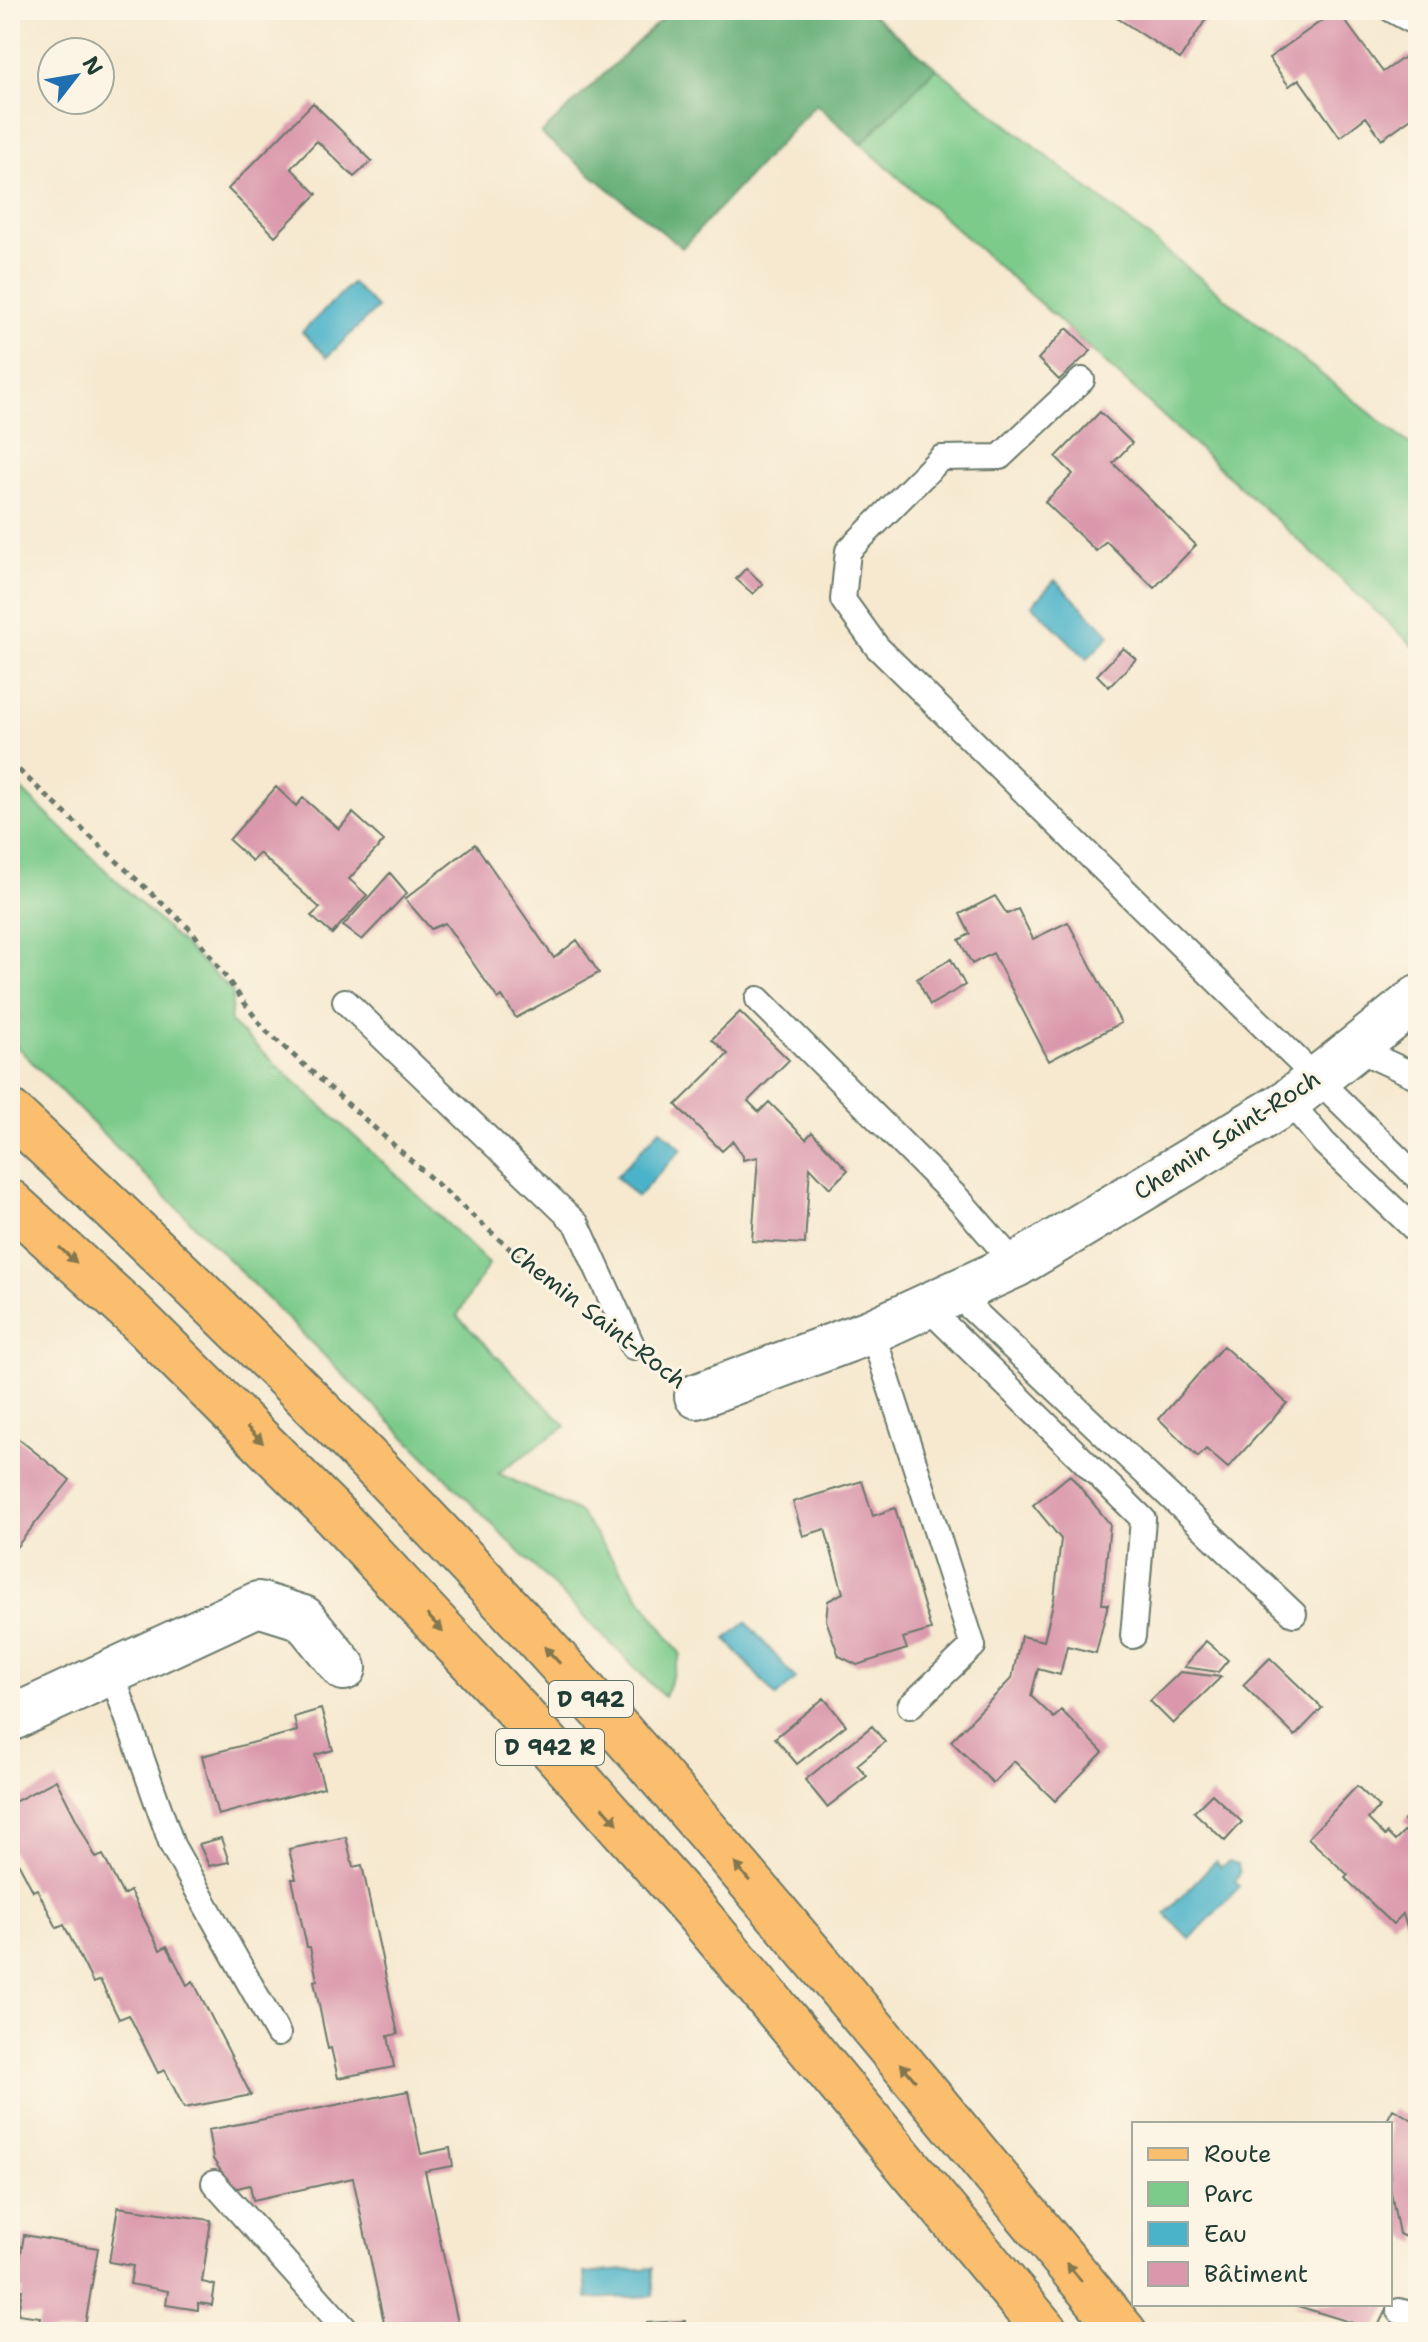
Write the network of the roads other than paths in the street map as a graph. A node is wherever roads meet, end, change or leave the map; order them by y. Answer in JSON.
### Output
{"nodes":[{"id":1,"x":1392,"y":10,"type":"edge"},
{"id":2,"x":1418,"y":24,"type":"edge"},
{"id":3,"x":1082,"y":380,"type":"dead end"},
{"id":4,"x":1418,"y":998,"type":"edge"},
{"id":5,"x":758,"y":999,"type":"dead end"},
{"id":6,"x":345,"y":1001,"type":"dead end"},
{"id":7,"x":1355,"y":1048,"type":"junction"},
{"id":8,"x":1418,"y":1077,"type":"edge"},
{"id":9,"x":1303,"y":1090,"type":"junction"},
{"id":10,"x":10,"y":1112,"type":"edge"},
{"id":11,"x":1418,"y":1178,"type":"edge"},
{"id":12,"x":10,"y":1202,"type":"edge"},
{"id":13,"x":1418,"y":1232,"type":"edge"},
{"id":14,"x":1016,"y":1265,"type":"junction"},
{"id":15,"x":941,"y":1301,"type":"junction"},
{"id":16,"x":872,"y":1331,"type":"junction"},
{"id":17,"x":633,"y":1347,"type":"dead end"},
{"id":18,"x":697,"y":1396,"type":"dead end"},
{"id":19,"x":1294,"y":1614,"type":"dead end"},
{"id":20,"x":1133,"y":1636,"type":"dead end"},
{"id":21,"x":344,"y":1668,"type":"dead end"},
{"id":22,"x":111,"y":1671,"type":"junction"},
{"id":23,"x":910,"y":1706,"type":"dead end"},
{"id":24,"x":10,"y":1719,"type":"edge"},
{"id":25,"x":278,"y":2034,"type":"dead end"},
{"id":26,"x":214,"y":2183,"type":"dead end"},
{"id":27,"x":348,"y":2332,"type":"edge"},
{"id":28,"x":1046,"y":2332,"type":"edge"},
{"id":29,"x":1124,"y":2332,"type":"edge"}],
"edges":[{"from":1,"to":2,"type":"lane"},
{"from":3,"to":9,"type":"lane"},
{"from":4,"to":7,"type":"street","name":"Chemin Saint-Roch"},
{"from":5,"to":14,"type":"lane"},
{"from":6,"to":17,"type":"lane"},
{"from":7,"to":8,"type":"lane"},
{"from":7,"to":9,"type":"street","name":"Chemin Saint-Roch"},
{"from":9,"to":11,"type":"lane"},
{"from":9,"to":13,"type":"lane"},
{"from":9,"to":14,"type":"street","name":"Chemin Saint-Roch"},
{"from":29,"to":10,"type":"main road","number":"D 942","one_way":true},
{"from":12,"to":28,"type":"main road","number":"D 942 R","one_way":true},
{"from":14,"to":15,"type":"street","name":"Chemin Saint-Roch"},
{"from":15,"to":16,"type":"street","name":"Chemin Saint-Roch"},
{"from":15,"to":19,"type":"lane"},
{"from":15,"to":20,"type":"lane"},
{"from":16,"to":18,"type":"street","name":"Chemin Saint-Roch"},
{"from":16,"to":23,"type":"lane"},
{"from":21,"to":22,"type":"street"},
{"from":22,"to":24,"type":"street"},
{"from":22,"to":25,"type":"lane"},
{"from":26,"to":27,"type":"lane"}]}
